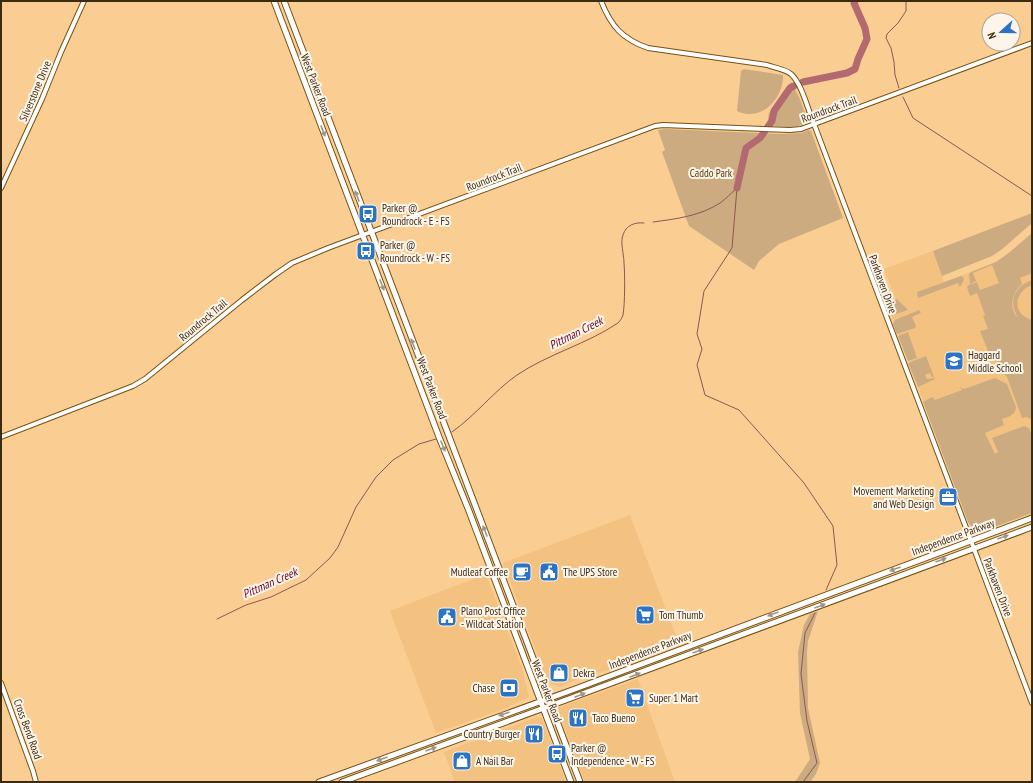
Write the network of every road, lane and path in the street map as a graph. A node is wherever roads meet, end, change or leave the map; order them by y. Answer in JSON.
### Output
{"nodes":[{"id":1,"x":84,"y":1,"type":"edge"},
{"id":2,"x":274,"y":1,"type":"edge"},
{"id":3,"x":284,"y":1,"type":"edge"},
{"id":4,"x":601,"y":1,"type":"edge"},
{"id":5,"x":1032,"y":43,"type":"edge"},
{"id":6,"x":814,"y":124,"type":"junction"},
{"id":7,"x":1,"y":188,"type":"edge"},
{"id":8,"x":371,"y":232,"type":"junction"},
{"id":9,"x":363,"y":235,"type":"junction"},
{"id":10,"x":1,"y":437,"type":"edge"},
{"id":11,"x":1032,"y":518,"type":"edge"},
{"id":12,"x":1032,"y":526,"type":"edge"},
{"id":13,"x":971,"y":541,"type":"junction"},
{"id":14,"x":974,"y":548,"type":"junction"},
{"id":15,"x":492,"y":551,"type":"junction"},
{"id":16,"x":485,"y":554,"type":"junction"},
{"id":17,"x":508,"y":593,"type":"junction"},
{"id":18,"x":500,"y":596,"type":"junction"},
{"id":19,"x":526,"y":638,"type":"junction"},
{"id":20,"x":518,"y":641,"type":"junction"},
{"id":21,"x":606,"y":677,"type":"junction"},
{"id":22,"x":1,"y":683,"type":"edge"},
{"id":23,"x":609,"y":684,"type":"junction"},
{"id":24,"x":548,"y":698,"type":"junction"},
{"id":25,"x":541,"y":701,"type":"junction"},
{"id":26,"x":1032,"y":703,"type":"edge"},
{"id":27,"x":551,"y":706,"type":"junction"},
{"id":28,"x":543,"y":709,"type":"junction"},
{"id":29,"x":480,"y":723,"type":"junction"},
{"id":30,"x":483,"y":731,"type":"junction"},
{"id":31,"x":574,"y":765,"type":"junction"},
{"id":32,"x":566,"y":768,"type":"junction"},
{"id":33,"x":36,"y":782,"type":"edge"},
{"id":34,"x":319,"y":782,"type":"edge"},
{"id":35,"x":342,"y":782,"type":"edge"},
{"id":36,"x":571,"y":782,"type":"edge"},
{"id":37,"x":580,"y":782,"type":"edge"}],
"edges":[{"from":1,"to":7,"type":"street","name":"Silverstone Drive"},
{"from":2,"to":9,"type":"main road","name":"West Parker Road","one_way":true},
{"from":8,"to":3,"type":"main road","name":"West Parker Road","one_way":true},
{"from":4,"to":6,"type":"street","name":"Parkhaven Drive"},
{"from":5,"to":6,"type":"street","name":"Roundrock Trail"},
{"from":6,"to":8,"type":"street","name":"Roundrock Trail"},
{"from":6,"to":13,"type":"street","name":"Parkhaven Drive"},
{"from":8,"to":9,"type":"street","name":"Roundrock Trail"},
{"from":15,"to":8,"type":"main road","name":"West Parker Road","one_way":true},
{"from":9,"to":10,"type":"street","name":"Roundrock Trail"},
{"from":9,"to":16,"type":"main road","name":"West Parker Road","one_way":true},
{"from":11,"to":13,"type":"main road","name":"Independence Parkway"},
{"from":14,"to":12,"type":"main road","name":"Independence Parkway","one_way":true},
{"from":13,"to":14,"type":"street","name":"Parkhaven Drive"},
{"from":13,"to":21,"type":"main road","name":"Independence Parkway","one_way":true},
{"from":23,"to":14,"type":"main road","name":"Independence Parkway","one_way":true},
{"from":14,"to":26,"type":"street","name":"Parkhaven Drive"},
{"from":15,"to":16,"type":"main road"},
{"from":15,"to":17,"type":"main road","name":"West Parker Road"},
{"from":16,"to":18,"type":"main road","name":"West Parker Road"},
{"from":17,"to":18,"type":"main road"},
{"from":17,"to":19,"type":"main road","name":"West Parker Road"},
{"from":18,"to":20,"type":"main road","name":"West Parker Road"},
{"from":19,"to":20,"type":"main road"},
{"from":19,"to":24,"type":"main road","name":"West Parker Road"},
{"from":20,"to":25,"type":"main road","name":"West Parker Road"},
{"from":21,"to":23,"type":"main road"},
{"from":21,"to":24,"type":"main road","name":"Independence Parkway"},
{"from":22,"to":33,"type":"street","name":"Cross Bend Road"},
{"from":27,"to":23,"type":"main road","name":"Independence Parkway","one_way":true},
{"from":24,"to":25,"type":"main road","name":"Independence Parkway"},
{"from":24,"to":27,"type":"main road","name":"West Parker Road"},
{"from":25,"to":28,"type":"main road","name":"West Parker Road"},
{"from":25,"to":29,"type":"main road","name":"Independence Parkway","one_way":true},
{"from":27,"to":28,"type":"main road","name":"Independence Parkway"},
{"from":27,"to":31,"type":"main road","name":"West Parker Road"},
{"from":28,"to":30,"type":"main road","name":"Independence Parkway"},
{"from":28,"to":32,"type":"main road","name":"West Parker Road"},
{"from":29,"to":30,"type":"main road"},
{"from":29,"to":34,"type":"main road","name":"Independence Parkway","one_way":true},
{"from":35,"to":30,"type":"main road","name":"Independence Parkway","one_way":true},
{"from":31,"to":32,"type":"main road"},
{"from":31,"to":37,"type":"main road","name":"West Parker Road"},
{"from":32,"to":36,"type":"main road","name":"West Parker Road"}]}
